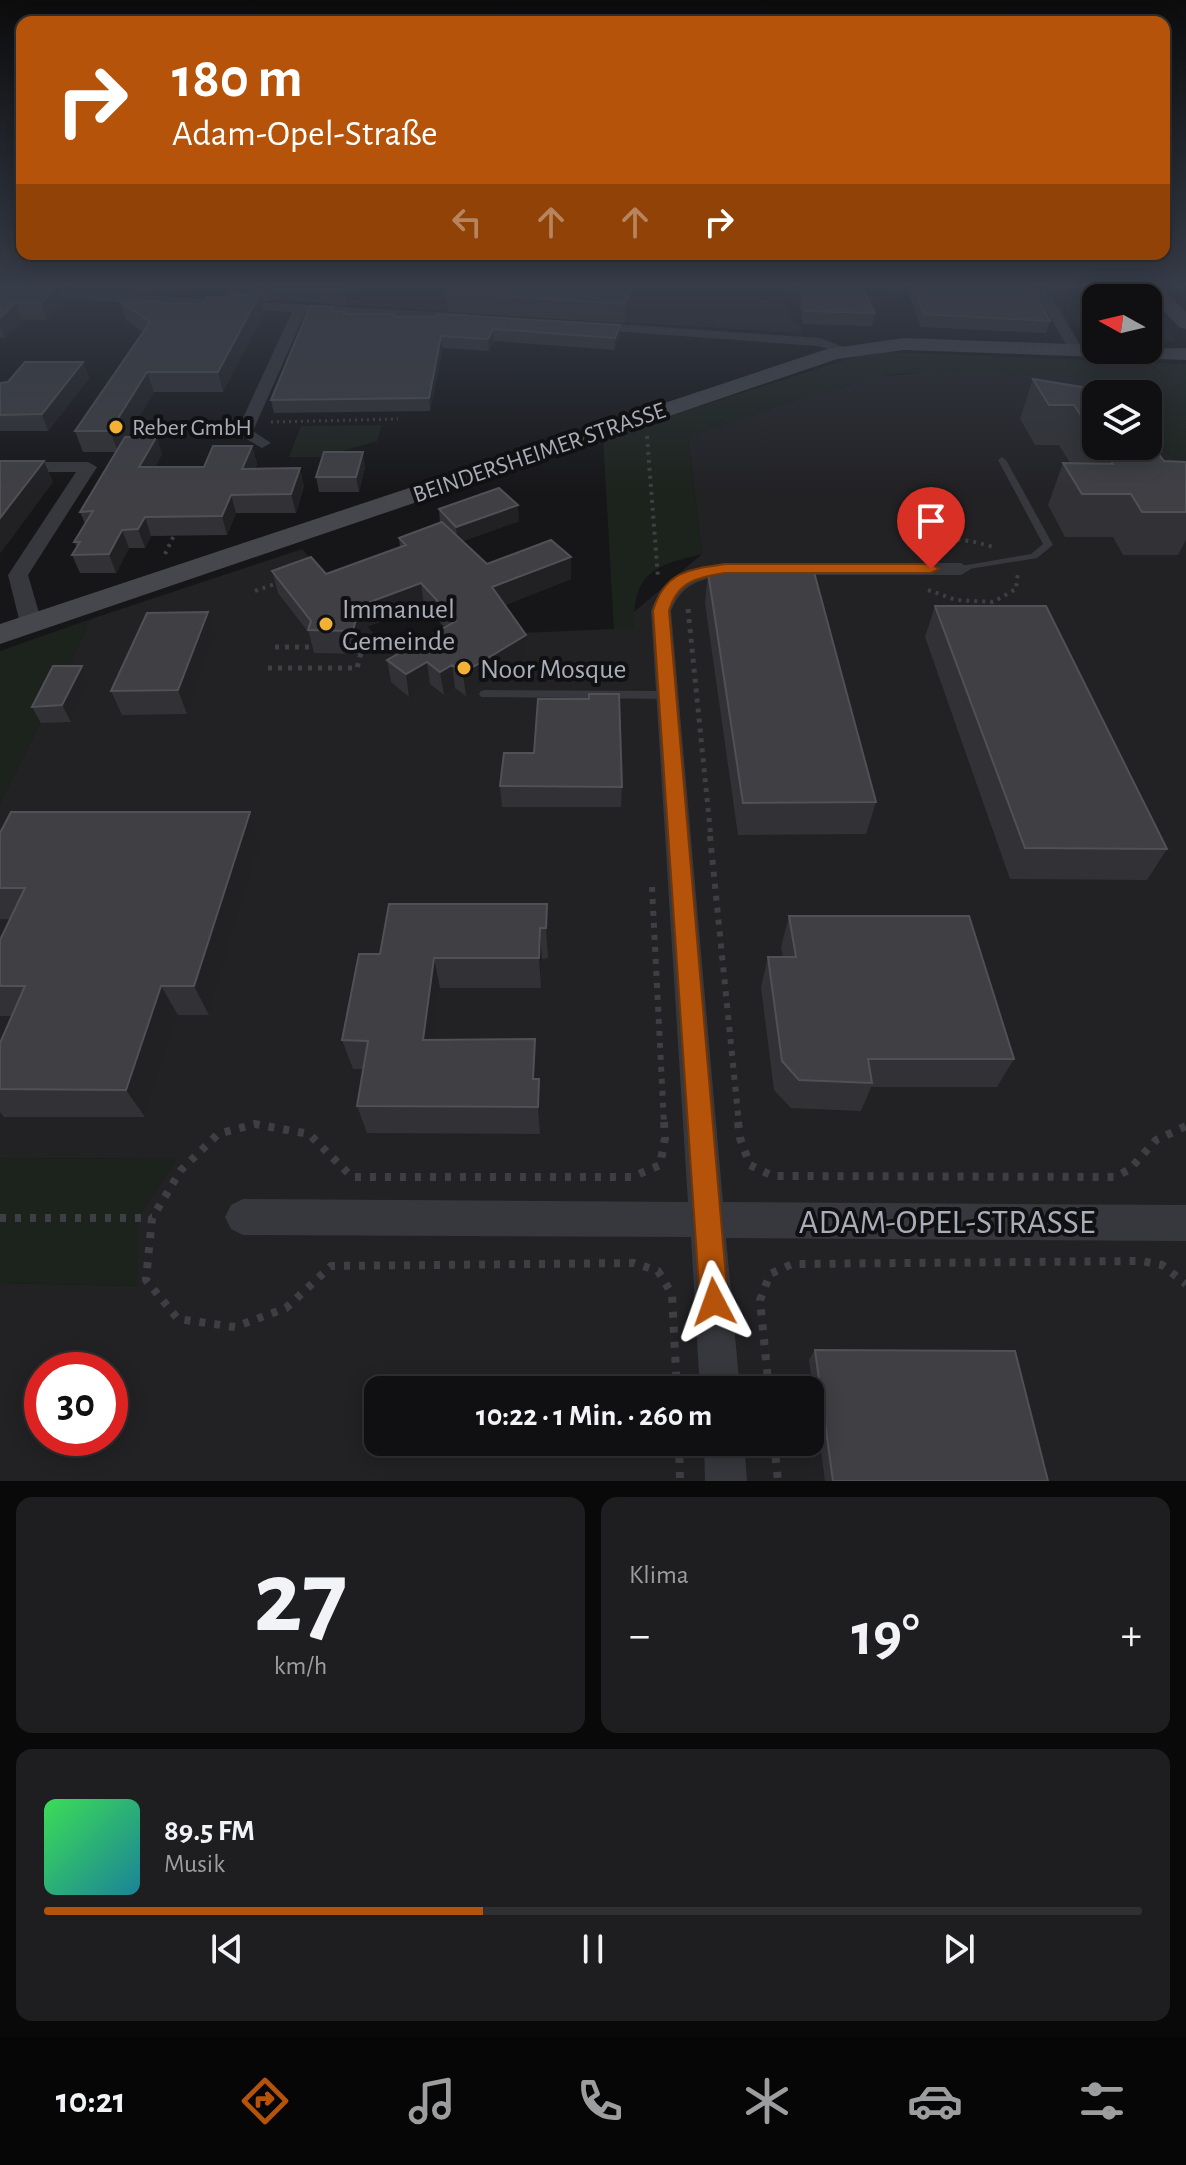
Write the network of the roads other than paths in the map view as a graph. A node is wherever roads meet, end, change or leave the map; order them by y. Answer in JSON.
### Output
{"nodes":[{"id":1,"x":280,"y":353,"type":"edge"},
{"id":2,"x":841,"y":353,"type":"edge"},
{"id":3,"x":1162,"y":353,"type":"edge"},
{"id":4,"x":1186,"y":354,"type":"edge"},
{"id":5,"x":262,"y":443,"type":"dead end"},
{"id":6,"x":1002,"y":460,"type":"dead end"},
{"id":7,"x":0,"y":467,"type":"edge"},
{"id":8,"x":961,"y":569,"type":"joint"},
{"id":9,"x":31,"y":623,"type":"junction"},
{"id":10,"x":0,"y":634,"type":"edge"},
{"id":11,"x":485,"y":694,"type":"dead end"},
{"id":12,"x":668,"y":695,"type":"junction"},
{"id":13,"x":243,"y":1217,"type":"dead end"},
{"id":14,"x":708,"y":1219,"type":"junction"},
{"id":15,"x":1186,"y":1223,"type":"edge"},
{"id":16,"x":719,"y":1376,"type":"edge"},
{"id":17,"x":725,"y":1456,"type":"edge"},
{"id":18,"x":726,"y":1481,"type":"edge"}],
"edges":[{"from":1,"to":5,"type":"street"},
{"from":2,"to":9,"type":"street","name":"BEINDERSHEIMER STRASSE"},
{"from":3,"to":4,"type":"street","name":"BEINDERSHEIMER STRASSE"},
{"from":6,"to":8,"type":"lane"},
{"from":7,"to":9,"type":"street"},
{"from":8,"to":12,"type":"street"},
{"from":9,"to":10,"type":"street","name":"BEINDERSHEIMER STRASSE"},
{"from":11,"to":12,"type":"lane"},
{"from":12,"to":14,"type":"street"},
{"from":13,"to":14,"type":"street","name":"ADAM-OPEL-STRASSE"},
{"from":14,"to":15,"type":"street","name":"ADAM-OPEL-STRASSE"},
{"from":14,"to":16,"type":"street"},
{"from":17,"to":18,"type":"street"}]}
